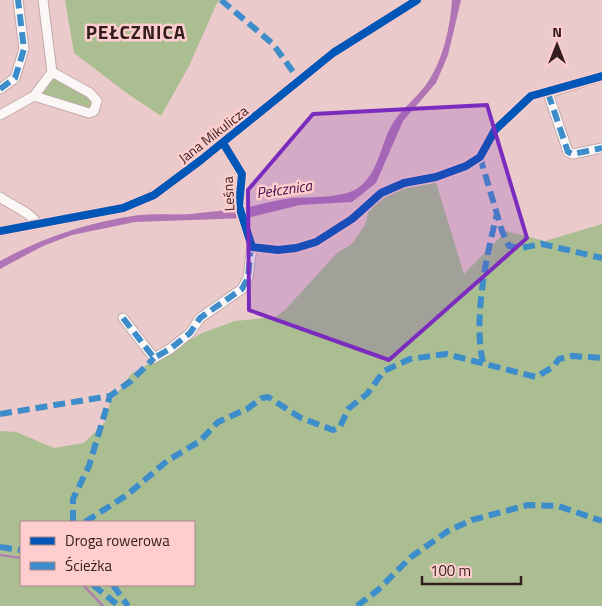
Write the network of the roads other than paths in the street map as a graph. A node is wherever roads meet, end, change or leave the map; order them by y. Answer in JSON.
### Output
{"nodes":[{"id":1,"x":18,"y":0,"type":"edge"},
{"id":2,"x":43,"y":0,"type":"edge"},
{"id":3,"x":416,"y":0,"type":"edge"},
{"id":4,"x":52,"y":72,"type":"junction"},
{"id":5,"x":602,"y":76,"type":"edge"},
{"id":6,"x":0,"y":89,"type":"edge"},
{"id":7,"x":34,"y":96,"type":"junction"},
{"id":8,"x":1,"y":112,"type":"edge"},
{"id":9,"x":223,"y":143,"type":"junction"},
{"id":10,"x":602,"y":148,"type":"edge"},
{"id":11,"x":0,"y":197,"type":"edge"},
{"id":12,"x":37,"y":224,"type":"junction"},
{"id":13,"x":0,"y":231,"type":"edge"},
{"id":14,"x":123,"y":318,"type":"dead end"}],
"edges":[{"from":1,"to":6,"type":"street"},
{"from":2,"to":4,"type":"street"},
{"from":3,"to":9,"type":"street","name":"Jana Mikulicza"},
{"from":4,"to":7,"type":"street"},
{"from":4,"to":7,"type":"street"},
{"from":5,"to":10,"type":"street"},
{"from":7,"to":8,"type":"street"},
{"from":9,"to":12,"type":"street","name":"Jana Mikulicza"},
{"from":9,"to":14,"type":"street","name":"Leśna"},
{"from":11,"to":12,"type":"street"},
{"from":12,"to":13,"type":"street","name":"Jana Mikulicza"}]}
